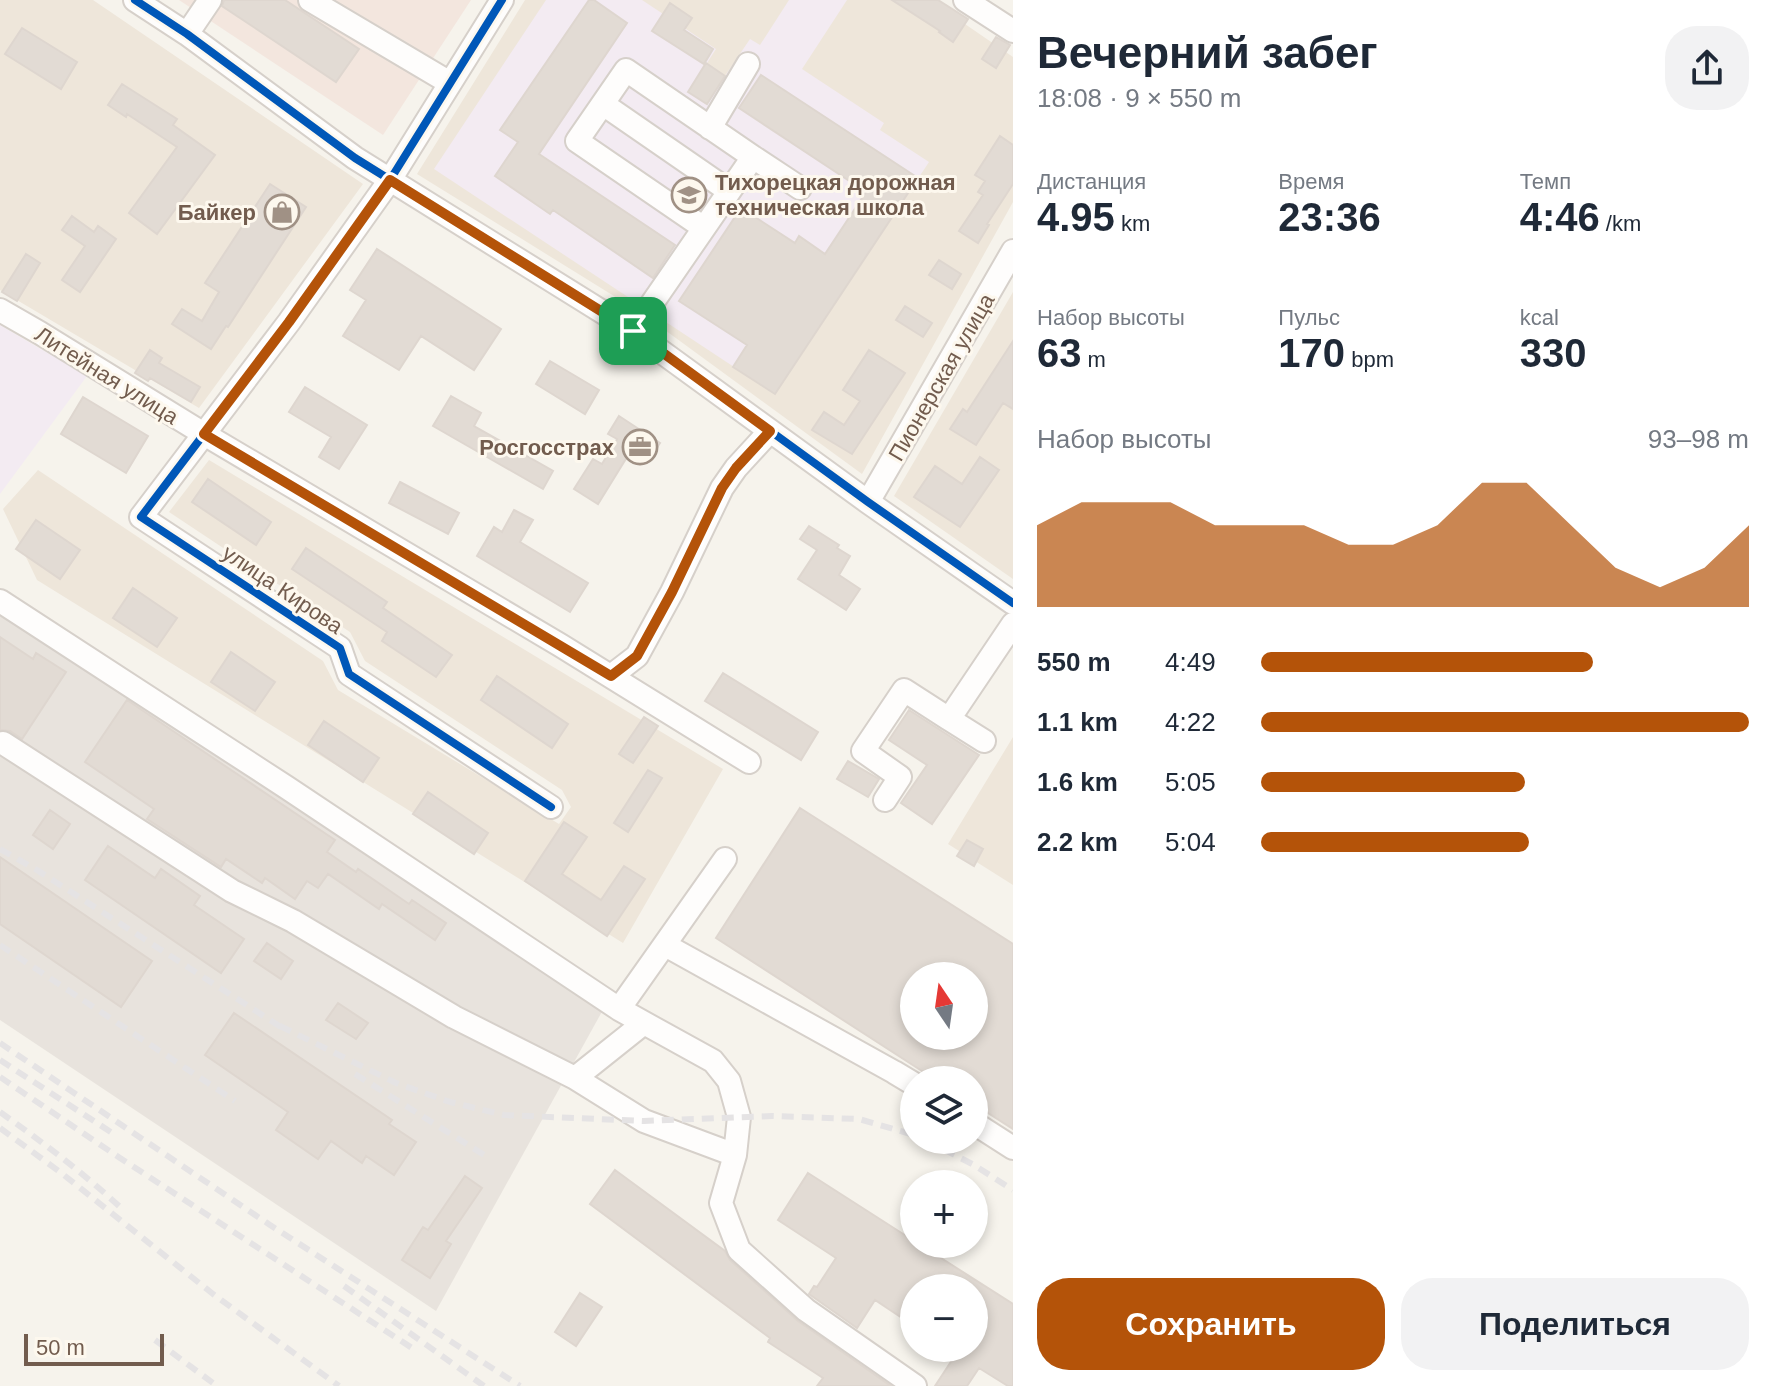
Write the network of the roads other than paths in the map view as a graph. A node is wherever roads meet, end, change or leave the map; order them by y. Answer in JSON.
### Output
{"nodes":[{"id":1,"x":135,"y":0,"type":"edge"},
{"id":2,"x":210,"y":0,"type":"edge"},
{"id":3,"x":310,"y":0,"type":"edge"},
{"id":4,"x":502,"y":0,"type":"edge"},
{"id":5,"x":965,"y":0,"type":"edge"},
{"id":6,"x":1013,"y":31,"type":"edge"},
{"id":7,"x":187,"y":34,"type":"junction"},
{"id":8,"x":748,"y":64,"type":"dead end"},
{"id":9,"x":450,"y":83,"type":"junction"},
{"id":10,"x":603,"y":104,"type":"junction"},
{"id":11,"x":710,"y":128,"type":"junction"},
{"id":12,"x":753,"y":157,"type":"junction"},
{"id":13,"x":390,"y":180,"type":"junction"},
{"id":14,"x":800,"y":188,"type":"dead end"},
{"id":15,"x":729,"y":191,"type":"junction"},
{"id":16,"x":704,"y":228,"type":"junction"},
{"id":17,"x":1013,"y":251,"type":"edge"},
{"id":18,"x":0,"y":310,"type":"edge"},
{"id":19,"x":633,"y":331,"type":"junction"},
{"id":20,"x":770,"y":431,"type":"junction"},
{"id":21,"x":204,"y":434,"type":"junction"},
{"id":22,"x":868,"y":502,"type":"junction"},
{"id":23,"x":0,"y":601,"type":"edge"},
{"id":24,"x":1013,"y":603,"type":"edge"},
{"id":25,"x":1013,"y":624,"type":"edge"},
{"id":26,"x":611,"y":676,"type":"junction"},
{"id":27,"x":949,"y":719,"type":"junction"},
{"id":28,"x":984,"y":741,"type":"dead end"},
{"id":29,"x":3,"y":743,"type":"dead end"},
{"id":30,"x":749,"y":762,"type":"dead end"},
{"id":31,"x":885,"y":800,"type":"dead end"},
{"id":32,"x":551,"y":807,"type":"dead end"},
{"id":33,"x":725,"y":859,"type":"dead end"},
{"id":34,"x":665,"y":945,"type":"junction"},
{"id":35,"x":619,"y":1009,"type":"junction"},
{"id":36,"x":644,"y":1023,"type":"junction"},
{"id":37,"x":900,"y":1076,"type":"edge"},
{"id":38,"x":575,"y":1078,"type":"junction"},
{"id":39,"x":988,"y":1132,"type":"edge"},
{"id":40,"x":1013,"y":1148,"type":"edge"},
{"id":41,"x":735,"y":1155,"type":"junction"},
{"id":42,"x":915,"y":1386,"type":"edge"}],
"edges":[{"from":1,"to":7,"type":"street"},
{"from":2,"to":7,"type":"street"},
{"from":3,"to":9,"type":"street"},
{"from":4,"to":9,"type":"street"},
{"from":5,"to":6,"type":"street"},
{"from":7,"to":13,"type":"street"},
{"from":8,"to":11,"type":"street"},
{"from":9,"to":13,"type":"street"},
{"from":10,"to":11,"type":"street"},
{"from":10,"to":15,"type":"street"},
{"from":10,"to":16,"type":"street"},
{"from":11,"to":12,"type":"street"},
{"from":12,"to":14,"type":"street"},
{"from":12,"to":15,"type":"street"},
{"from":13,"to":19,"type":"street"},
{"from":13,"to":21,"type":"street"},
{"from":15,"to":16,"type":"street"},
{"from":16,"to":19,"type":"street"},
{"from":17,"to":22,"type":"street","name":"Пионерская улица"},
{"from":18,"to":21,"type":"street","name":"Литейная улица"},
{"from":19,"to":20,"type":"street"},
{"from":20,"to":22,"type":"street"},
{"from":20,"to":26,"type":"street"},
{"from":21,"to":26,"type":"street","name":"Литейная улица"},
{"from":21,"to":32,"type":"street","name":"улица Кирова"},
{"from":22,"to":24,"type":"street"},
{"from":23,"to":35,"type":"street"},
{"from":25,"to":27,"type":"street"},
{"from":26,"to":30,"type":"street","name":"Литейная улица"},
{"from":27,"to":28,"type":"street"},
{"from":27,"to":31,"type":"street"},
{"from":29,"to":38,"type":"street"},
{"from":33,"to":34,"type":"street"},
{"from":34,"to":35,"type":"street"},
{"from":34,"to":37,"type":"street"},
{"from":35,"to":36,"type":"street"},
{"from":36,"to":38,"type":"street"},
{"from":36,"to":41,"type":"street"},
{"from":38,"to":41,"type":"street"},
{"from":39,"to":40,"type":"street"},
{"from":41,"to":42,"type":"street"}]}
